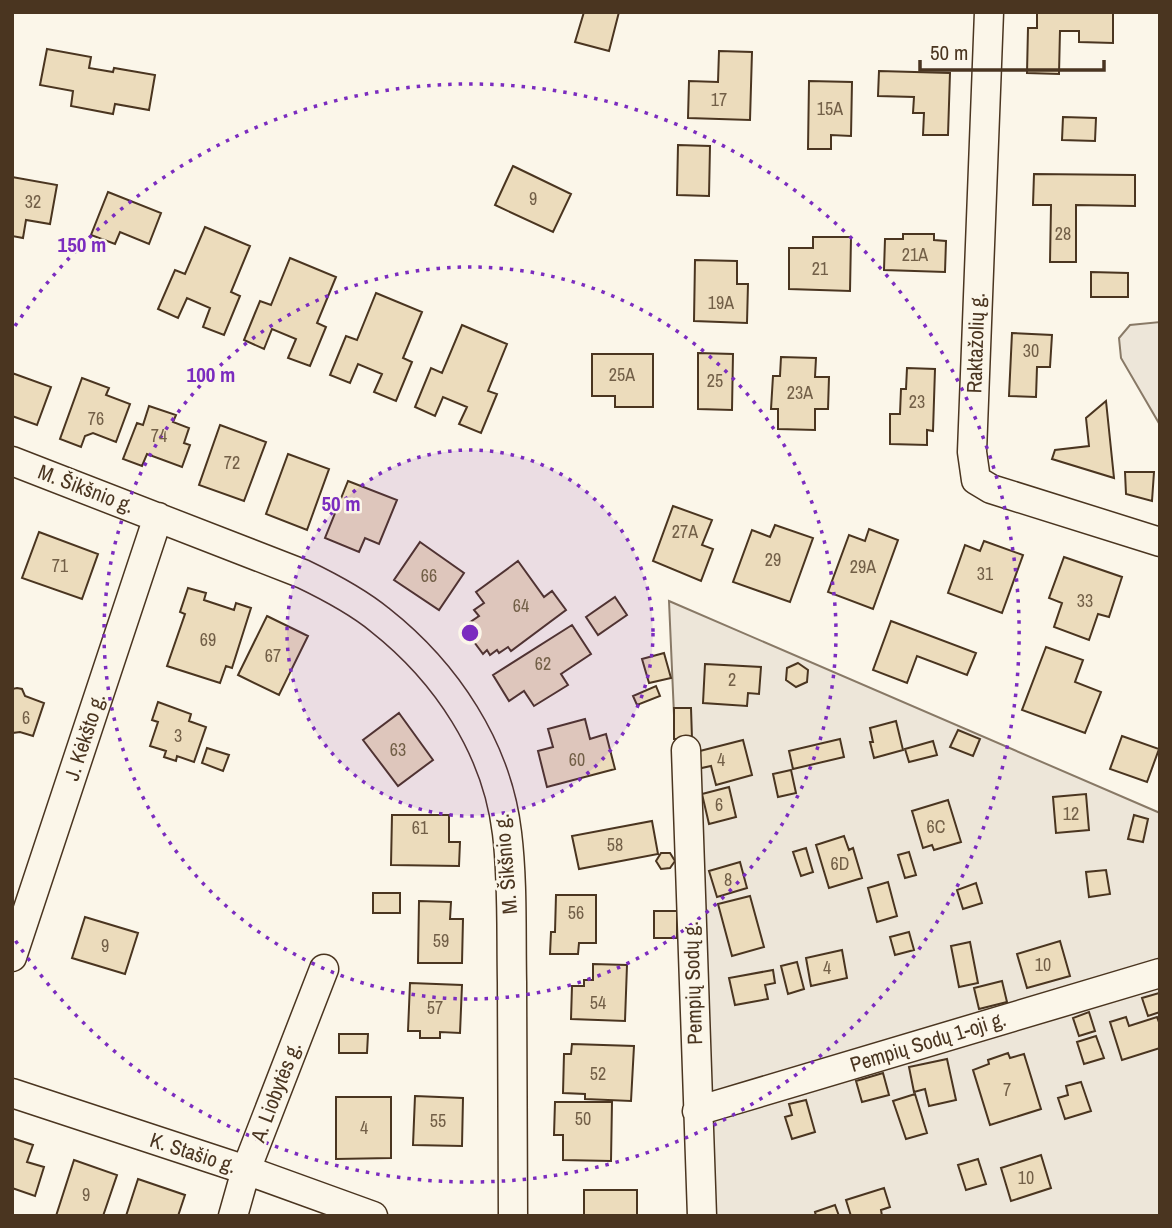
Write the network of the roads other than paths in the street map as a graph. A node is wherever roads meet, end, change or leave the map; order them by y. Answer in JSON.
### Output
{"nodes":[{"id":1,"x":989,"y":12,"type":"edge"},
{"id":2,"x":12,"y":461,"type":"edge"},
{"id":3,"x":158,"y":517,"type":"junction"},
{"id":4,"x":1160,"y":542,"type":"edge"},
{"id":5,"x":686,"y":750,"type":"dead end"},
{"id":6,"x":12,"y":957,"type":"edge"},
{"id":7,"x":324,"y":969,"type":"dead end"},
{"id":8,"x":1160,"y":973,"type":"edge"},
{"id":9,"x":12,"y":1093,"type":"edge"},
{"id":10,"x":697,"y":1111,"type":"junction"},
{"id":11,"x":246,"y":1170,"type":"junction"},
{"id":12,"x":233,"y":1216,"type":"edge"},
{"id":13,"x":373,"y":1216,"type":"edge"},
{"id":14,"x":513,"y":1216,"type":"edge"},
{"id":15,"x":702,"y":1216,"type":"edge"}],
"edges":[{"from":1,"to":4,"type":"street","name":"Raktažolių g."},
{"from":2,"to":3,"type":"street","name":"M. Šikšnio g."},
{"from":3,"to":6,"type":"street","name":"J. Kėkšto g."},
{"from":3,"to":14,"type":"street","name":"M. Šikšnio g."},
{"from":5,"to":10,"type":"street","name":"Pempių Sodų g."},
{"from":7,"to":11,"type":"street","name":"A. Liobytės g."},
{"from":8,"to":10,"type":"street","name":"Pempių Sodų 1-oji g."},
{"from":9,"to":11,"type":"street","name":"K. Stašio g."},
{"from":10,"to":15,"type":"street","name":"Pempių Sodų g."},
{"from":11,"to":12,"type":"street","name":"A. Liobytės g."},
{"from":11,"to":13,"type":"street","name":"K. Stašio g."}]}
